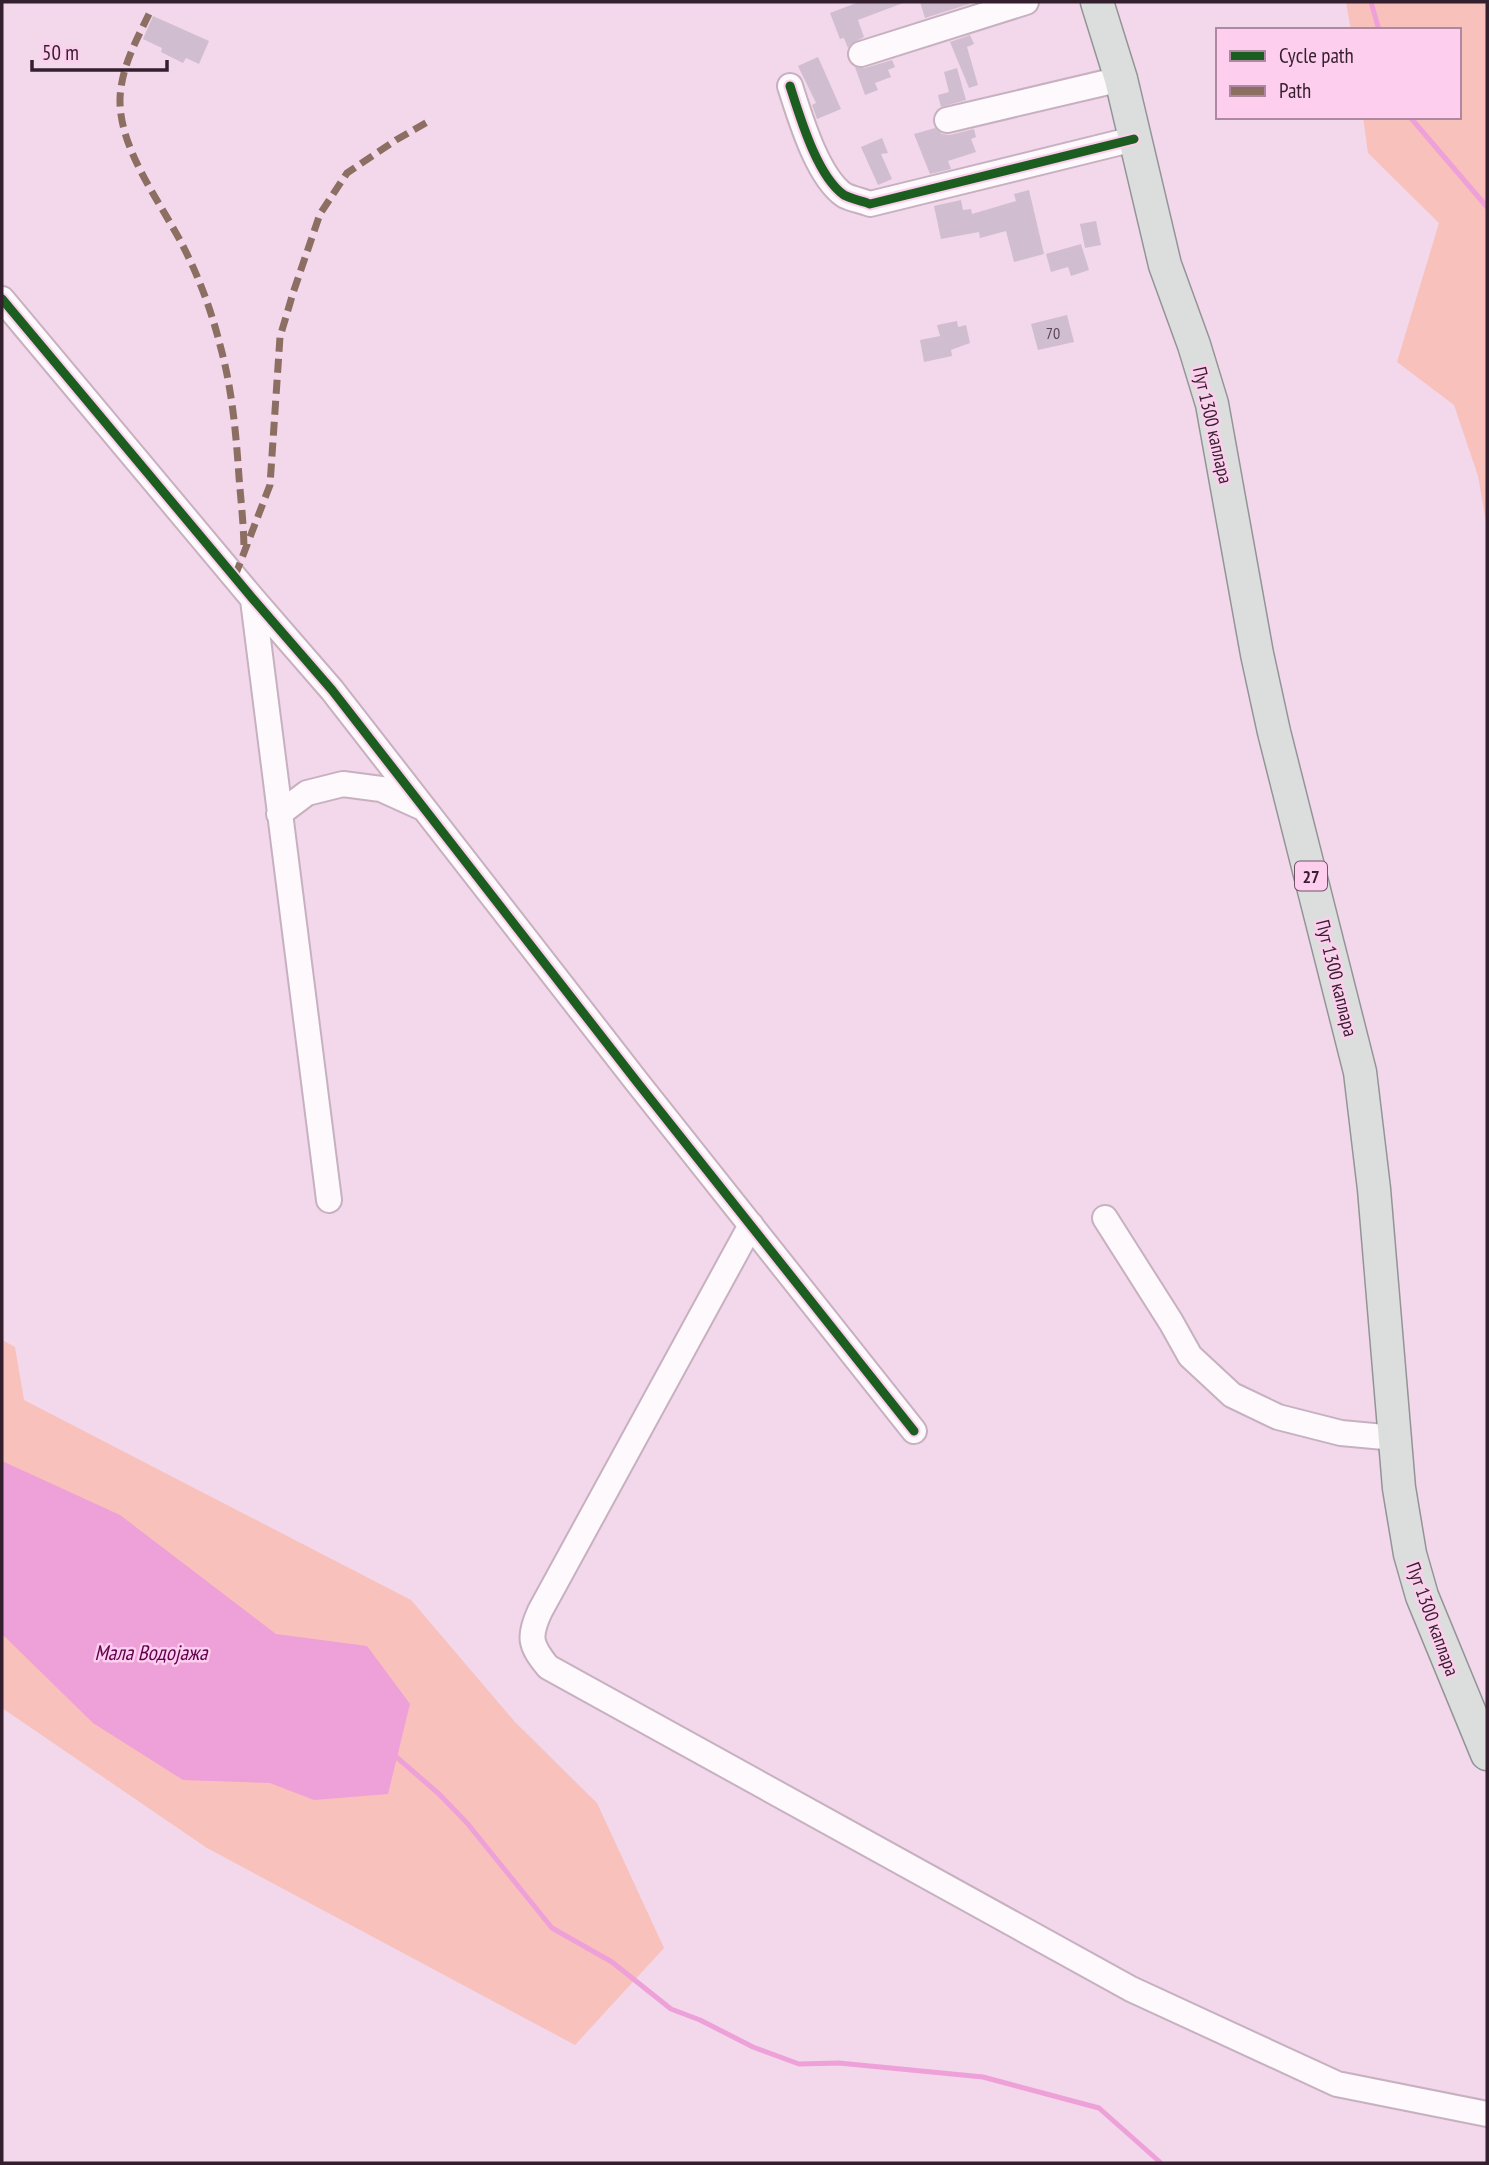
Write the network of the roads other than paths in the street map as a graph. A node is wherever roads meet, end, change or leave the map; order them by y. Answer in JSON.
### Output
{"nodes":[{"id":1,"x":1026,"y":2,"type":"edge"},
{"id":2,"x":1097,"y":2,"type":"edge"},
{"id":3,"x":861,"y":54,"type":"dead end"},
{"id":4,"x":1121,"y":79,"type":"junction"},
{"id":5,"x":790,"y":86,"type":"dead end"},
{"id":6,"x":947,"y":120,"type":"dead end"},
{"id":7,"x":1134,"y":139,"type":"junction"},
{"id":8,"x":2,"y":299,"type":"edge"},
{"id":9,"x":253,"y":599,"type":"junction"},
{"id":10,"x":426,"y":809,"type":"junction"},
{"id":11,"x":279,"y":814,"type":"junction"},
{"id":12,"x":329,"y":1200,"type":"dead end"},
{"id":13,"x":1105,"y":1218,"type":"dead end"},
{"id":14,"x":751,"y":1225,"type":"junction"},
{"id":15,"x":914,"y":1431,"type":"dead end"},
{"id":16,"x":1395,"y":1438,"type":"junction"},
{"id":17,"x":1487,"y":1754,"type":"edge"},
{"id":18,"x":1487,"y":2114,"type":"edge"}],
"edges":[{"from":1,"to":3,"type":"street"},
{"from":2,"to":4,"type":"main road","name":"Пут 1300 каплара","number":"27"},
{"from":4,"to":6,"type":"street"},
{"from":4,"to":7,"type":"main road","name":"Пут 1300 каплара","number":"27"},
{"from":5,"to":7,"type":"street"},
{"from":7,"to":16,"type":"main road","name":"Пут 1300 каплара","number":"27"},
{"from":8,"to":9,"type":"street"},
{"from":9,"to":10,"type":"street"},
{"from":9,"to":11,"type":"street"},
{"from":10,"to":11,"type":"street"},
{"from":10,"to":14,"type":"street"},
{"from":11,"to":12,"type":"street"},
{"from":13,"to":16,"type":"street"},
{"from":14,"to":15,"type":"street"},
{"from":14,"to":18,"type":"street"},
{"from":16,"to":17,"type":"main road","name":"Пут 1300 каплара","number":"27"}]}
